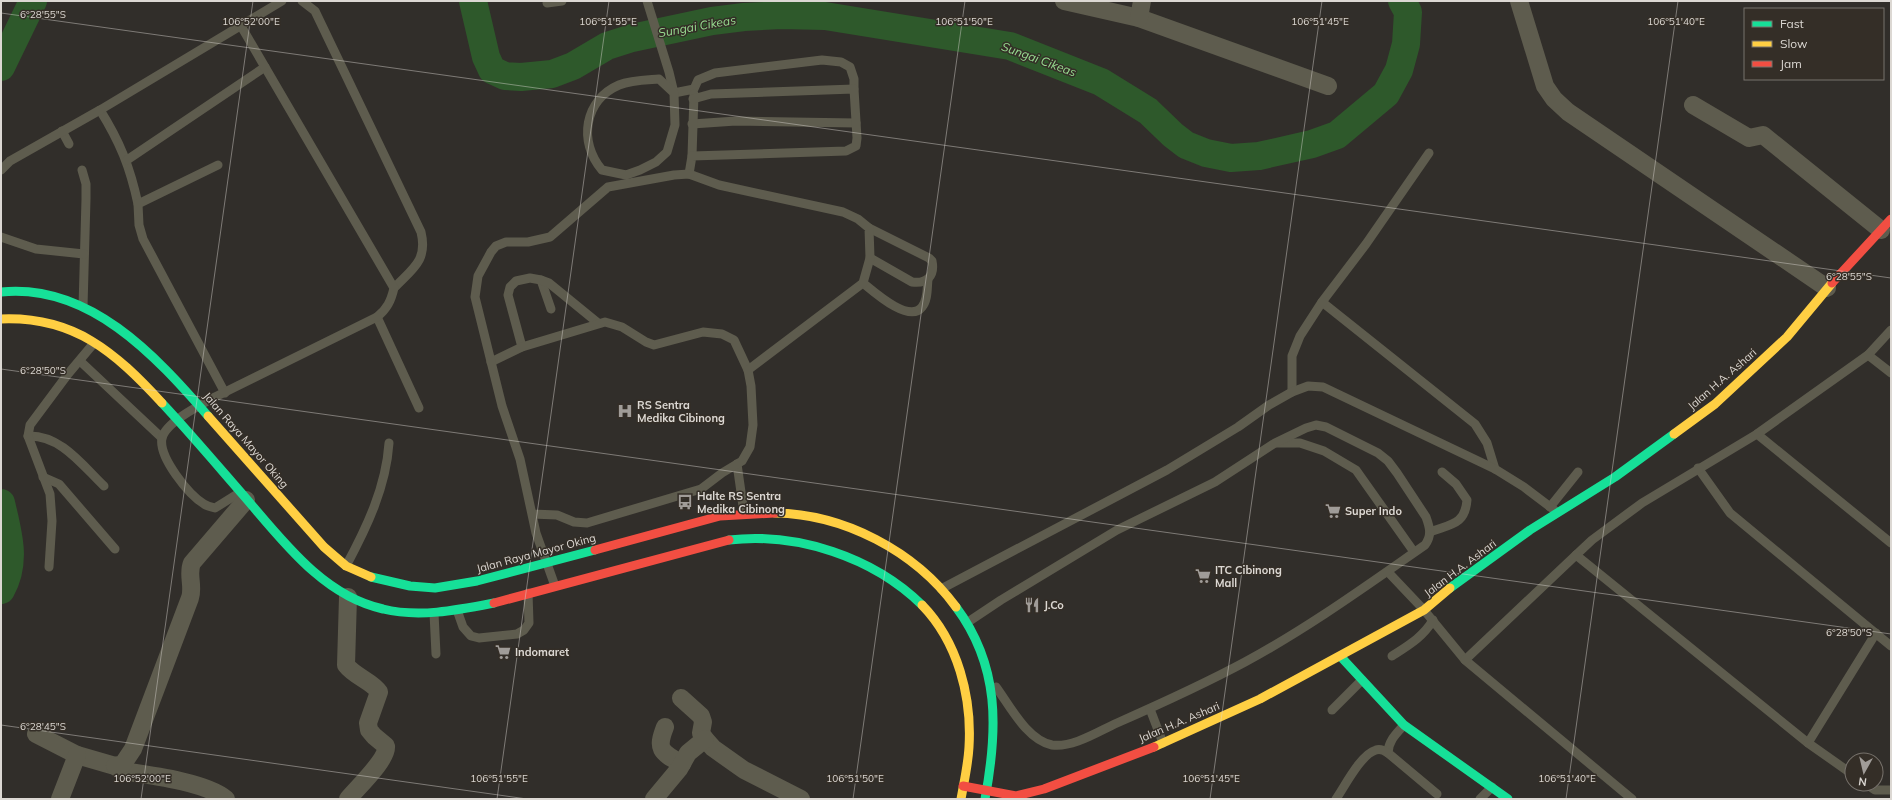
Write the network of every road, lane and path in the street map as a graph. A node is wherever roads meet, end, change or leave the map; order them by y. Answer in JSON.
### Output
{"nodes":[{"id":1,"x":282,"y":1,"type":"edge"},
{"id":2,"x":302,"y":1,"type":"edge"},
{"id":3,"x":562,"y":1,"type":"edge"},
{"id":4,"x":1064,"y":1,"type":"edge"},
{"id":5,"x":1519,"y":1,"type":"edge"},
{"id":6,"x":647,"y":2,"type":"edge"},
{"id":7,"x":547,"y":3,"type":"dead end"},
{"id":8,"x":1141,"y":9,"type":"edge"},
{"id":9,"x":241,"y":26,"type":"junction"},
{"id":10,"x":265,"y":66,"type":"junction"},
{"id":11,"x":1328,"y":86,"type":"dead end"},
{"id":12,"x":694,"y":89,"type":"junction"},
{"id":13,"x":854,"y":89,"type":"junction"},
{"id":14,"x":674,"y":94,"type":"junction"},
{"id":15,"x":693,"y":99,"type":"junction"},
{"id":16,"x":1693,"y":105,"type":"dead end"},
{"id":17,"x":100,"y":110,"type":"junction"},
{"id":18,"x":856,"y":123,"type":"junction"},
{"id":19,"x":692,"y":124,"type":"junction"},
{"id":20,"x":62,"y":131,"type":"junction"},
{"id":21,"x":69,"y":144,"type":"dead end"},
{"id":22,"x":1429,"y":153,"type":"dead end"},
{"id":23,"x":692,"y":156,"type":"junction"},
{"id":24,"x":127,"y":160,"type":"junction"},
{"id":25,"x":218,"y":165,"type":"dead end"},
{"id":26,"x":1,"y":170,"type":"edge"},
{"id":27,"x":82,"y":170,"type":"dead end"},
{"id":28,"x":602,"y":170,"type":"junction"},
{"id":29,"x":689,"y":174,"type":"junction"},
{"id":30,"x":608,"y":187,"type":"junction"},
{"id":31,"x":138,"y":204,"type":"junction"},
{"id":32,"x":1886,"y":225,"type":"edge"},
{"id":33,"x":869,"y":228,"type":"junction"},
{"id":34,"x":1,"y":237,"type":"edge"},
{"id":35,"x":84,"y":254,"type":"junction"},
{"id":36,"x":870,"y":258,"type":"junction"},
{"id":37,"x":928,"y":279,"type":"junction"},
{"id":38,"x":541,"y":280,"type":"junction"},
{"id":39,"x":863,"y":283,"type":"junction"},
{"id":40,"x":394,"y":288,"type":"junction"},
{"id":41,"x":1827,"y":288,"type":"junction"},
{"id":42,"x":1,"y":292,"type":"edge"},
{"id":43,"x":1322,"y":302,"type":"junction"},
{"id":44,"x":83,"y":307,"type":"junction"},
{"id":45,"x":551,"y":309,"type":"dead end"},
{"id":46,"x":377,"y":318,"type":"junction"},
{"id":47,"x":1,"y":319,"type":"edge"},
{"id":48,"x":598,"y":323,"type":"junction"},
{"id":49,"x":1891,"y":330,"type":"edge"},
{"id":50,"x":94,"y":343,"type":"junction"},
{"id":51,"x":522,"y":347,"type":"junction"},
{"id":52,"x":1868,"y":355,"type":"junction"},
{"id":53,"x":80,"y":361,"type":"junction"},
{"id":54,"x":491,"y":362,"type":"junction"},
{"id":55,"x":748,"y":370,"type":"junction"},
{"id":56,"x":1891,"y":373,"type":"edge"},
{"id":57,"x":1292,"y":392,"type":"junction"},
{"id":58,"x":225,"y":393,"type":"junction"},
{"id":59,"x":200,"y":405,"type":"junction"},
{"id":60,"x":419,"y":408,"type":"dead end"},
{"id":61,"x":178,"y":420,"type":"junction"},
{"id":62,"x":1757,"y":434,"type":"junction"},
{"id":63,"x":28,"y":436,"type":"junction"},
{"id":64,"x":162,"y":438,"type":"junction"},
{"id":65,"x":389,"y":442,"type":"dead end"},
{"id":66,"x":1275,"y":443,"type":"junction"},
{"id":67,"x":737,"y":464,"type":"junction"},
{"id":68,"x":1698,"y":468,"type":"junction"},
{"id":69,"x":1494,"y":469,"type":"junction"},
{"id":70,"x":1442,"y":472,"type":"dead end"},
{"id":71,"x":1578,"y":472,"type":"dead end"},
{"id":72,"x":43,"y":477,"type":"junction"},
{"id":73,"x":104,"y":486,"type":"dead end"},
{"id":74,"x":242,"y":496,"type":"junction"},
{"id":75,"x":1554,"y":510,"type":"junction"},
{"id":76,"x":744,"y":513,"type":"junction"},
{"id":77,"x":532,"y":514,"type":"junction"},
{"id":78,"x":1430,"y":532,"type":"junction"},
{"id":79,"x":1891,"y":542,"type":"edge"},
{"id":80,"x":114,"y":549,"type":"dead end"},
{"id":81,"x":1414,"y":552,"type":"junction"},
{"id":82,"x":1576,"y":555,"type":"junction"},
{"id":83,"x":548,"y":563,"type":"junction"},
{"id":84,"x":49,"y":566,"type":"dead end"},
{"id":85,"x":346,"y":566,"type":"junction"},
{"id":86,"x":1388,"y":572,"type":"junction"},
{"id":87,"x":555,"y":586,"type":"junction"},
{"id":88,"x":942,"y":589,"type":"junction"},
{"id":89,"x":528,"y":593,"type":"junction"},
{"id":90,"x":348,"y":597,"type":"junction"},
{"id":91,"x":457,"y":610,"type":"junction"},
{"id":92,"x":1424,"y":610,"type":"junction"},
{"id":93,"x":434,"y":613,"type":"junction"},
{"id":94,"x":965,"y":619,"type":"junction"},
{"id":95,"x":1433,"y":620,"type":"junction"},
{"id":96,"x":1876,"y":633,"type":"junction"},
{"id":97,"x":1891,"y":646,"type":"edge"},
{"id":98,"x":436,"y":654,"type":"dead end"},
{"id":99,"x":1341,"y":656,"type":"junction"},
{"id":100,"x":1392,"y":656,"type":"dead end"},
{"id":101,"x":1465,"y":660,"type":"junction"},
{"id":102,"x":990,"y":678,"type":"junction"},
{"id":103,"x":1362,"y":680,"type":"junction"},
{"id":104,"x":682,"y":698,"type":"dead end"},
{"id":105,"x":1150,"y":709,"type":"junction"},
{"id":106,"x":1332,"y":710,"type":"dead end"},
{"id":107,"x":1404,"y":725,"type":"junction"},
{"id":108,"x":665,"y":727,"type":"dead end"},
{"id":109,"x":36,"y":734,"type":"dead end"},
{"id":110,"x":705,"y":740,"type":"junction"},
{"id":111,"x":1163,"y":743,"type":"junction"},
{"id":112,"x":1808,"y":743,"type":"junction"},
{"id":113,"x":1388,"y":753,"type":"junction"},
{"id":114,"x":77,"y":755,"type":"junction"},
{"id":115,"x":682,"y":764,"type":"junction"},
{"id":116,"x":115,"y":766,"type":"junction"},
{"id":117,"x":1844,"y":768,"type":"edge"},
{"id":118,"x":963,"y":786,"type":"junction"},
{"id":119,"x":1492,"y":788,"type":"junction"},
{"id":120,"x":987,"y":789,"type":"junction"},
{"id":121,"x":1007,"y":797,"type":"edge"},
{"id":122,"x":1439,"y":797,"type":"edge"},
{"id":123,"x":60,"y":799,"type":"edge"},
{"id":124,"x":226,"y":799,"type":"edge"},
{"id":125,"x":348,"y":799,"type":"edge"},
{"id":126,"x":654,"y":799,"type":"edge"},
{"id":127,"x":801,"y":799,"type":"edge"},
{"id":128,"x":961,"y":799,"type":"edge"},
{"id":129,"x":985,"y":799,"type":"edge"},
{"id":130,"x":1336,"y":799,"type":"edge"},
{"id":131,"x":1480,"y":799,"type":"edge"},
{"id":132,"x":1508,"y":799,"type":"edge"},
{"id":133,"x":1632,"y":799,"type":"edge"}],
"edges":[{"from":1,"to":9,"type":"lane"},
{"from":2,"to":40,"type":"lane"},
{"from":3,"to":7,"type":"lane"},
{"from":4,"to":8,"type":"street"},
{"from":5,"to":41,"type":"street"},
{"from":6,"to":14,"type":"lane"},
{"from":8,"to":11,"type":"street"},
{"from":9,"to":10,"type":"lane"},
{"from":9,"to":17,"type":"lane"},
{"from":10,"to":24,"type":"lane"},
{"from":10,"to":40,"type":"lane"},
{"from":12,"to":13,"type":"lane"},
{"from":12,"to":14,"type":"lane"},
{"from":12,"to":15,"type":"lane"},
{"from":13,"to":15,"type":"lane"},
{"from":13,"to":18,"type":"lane"},
{"from":14,"to":28,"type":"lane"},
{"from":14,"to":28,"type":"lane"},
{"from":15,"to":19,"type":"lane"},
{"from":16,"to":32,"type":"street"},
{"from":17,"to":20,"type":"lane"},
{"from":17,"to":24,"type":"lane"},
{"from":18,"to":19,"type":"lane"},
{"from":18,"to":23,"type":"lane"},
{"from":19,"to":23,"type":"lane"},
{"from":20,"to":21,"type":"lane"},
{"from":20,"to":26,"type":"lane"},
{"from":22,"to":43,"type":"lane"},
{"from":23,"to":29,"type":"lane"},
{"from":24,"to":31,"type":"lane"},
{"from":25,"to":31,"type":"lane"},
{"from":27,"to":35,"type":"lane"},
{"from":28,"to":30,"type":"lane"},
{"from":29,"to":30,"type":"lane"},
{"from":29,"to":33,"type":"lane"},
{"from":30,"to":54,"type":"lane"},
{"from":31,"to":58,"type":"lane"},
{"from":32,"to":41,"type":"main road","name":"Jalan H.A. Ashari"},
{"from":33,"to":36,"type":"lane"},
{"from":33,"to":37,"type":"lane"},
{"from":34,"to":35,"type":"lane"},
{"from":35,"to":44,"type":"lane"},
{"from":36,"to":37,"type":"lane"},
{"from":36,"to":39,"type":"lane"},
{"from":37,"to":39,"type":"lane"},
{"from":38,"to":45,"type":"lane"},
{"from":38,"to":48,"type":"lane"},
{"from":38,"to":51,"type":"lane"},
{"from":39,"to":55,"type":"lane"},
{"from":40,"to":46,"type":"lane"},
{"from":41,"to":75,"type":"main road","name":"Jalan H.A. Ashari"},
{"from":42,"to":44,"type":"main road","name":"Jalan Raya Mayor Oking"},
{"from":43,"to":57,"type":"lane"},
{"from":43,"to":69,"type":"lane"},
{"from":44,"to":59,"type":"main road","name":"Jalan Raya Mayor Oking"},
{"from":46,"to":58,"type":"lane"},
{"from":46,"to":60,"type":"lane"},
{"from":47,"to":50,"type":"main road"},
{"from":48,"to":51,"type":"lane"},
{"from":48,"to":55,"type":"lane"},
{"from":49,"to":52,"type":"lane"},
{"from":50,"to":53,"type":"lane"},
{"from":50,"to":61,"type":"main road"},
{"from":51,"to":54,"type":"lane"},
{"from":52,"to":56,"type":"lane"},
{"from":52,"to":62,"type":"lane"},
{"from":53,"to":63,"type":"lane"},
{"from":53,"to":64,"type":"lane"},
{"from":54,"to":77,"type":"lane"},
{"from":55,"to":67,"type":"lane"},
{"from":57,"to":69,"type":"lane"},
{"from":57,"to":88,"type":"lane"},
{"from":58,"to":59,"type":"lane"},
{"from":59,"to":61,"type":"lane"},
{"from":59,"to":85,"type":"main road","name":"Jalan Raya Mayor Oking"},
{"from":61,"to":64,"type":"lane"},
{"from":61,"to":74,"type":"main road"},
{"from":62,"to":68,"type":"lane"},
{"from":62,"to":79,"type":"lane"},
{"from":63,"to":72,"type":"lane"},
{"from":63,"to":73,"type":"lane"},
{"from":64,"to":74,"type":"lane"},
{"from":65,"to":85,"type":"lane"},
{"from":66,"to":78,"type":"lane"},
{"from":66,"to":81,"type":"lane"},
{"from":66,"to":94,"type":"lane"},
{"from":67,"to":76,"type":"lane"},
{"from":67,"to":77,"type":"lane"},
{"from":68,"to":82,"type":"lane"},
{"from":68,"to":96,"type":"lane"},
{"from":69,"to":75,"type":"lane"},
{"from":70,"to":78,"type":"lane"},
{"from":71,"to":75,"type":"lane"},
{"from":72,"to":80,"type":"lane"},
{"from":72,"to":84,"type":"lane"},
{"from":74,"to":90,"type":"main road"},
{"from":74,"to":116,"type":"street"},
{"from":75,"to":92,"type":"main road","name":"Jalan H.A. Ashari"},
{"from":76,"to":83,"type":"main road","name":"Jalan Raya Mayor Oking"},
{"from":76,"to":88,"type":"main road","name":"Jalan Raya Mayor Oking"},
{"from":77,"to":83,"type":"lane"},
{"from":78,"to":81,"type":"lane"},
{"from":81,"to":86,"type":"lane"},
{"from":82,"to":101,"type":"lane"},
{"from":82,"to":112,"type":"lane"},
{"from":83,"to":85,"type":"main road","name":"Jalan Raya Mayor Oking"},
{"from":83,"to":87,"type":"lane"},
{"from":86,"to":92,"type":"lane"},
{"from":86,"to":105,"type":"lane"},
{"from":87,"to":89,"type":"main road"},
{"from":87,"to":118,"type":"main road"},
{"from":88,"to":94,"type":"main road","name":"Jalan Raya Mayor Oking"},
{"from":89,"to":91,"type":"main road"},
{"from":89,"to":91,"type":"lane"},
{"from":90,"to":93,"type":"main road"},
{"from":90,"to":125,"type":"street"},
{"from":91,"to":93,"type":"main road"},
{"from":92,"to":95,"type":"lane"},
{"from":92,"to":99,"type":"main road","name":"Jalan H.A. Ashari"},
{"from":93,"to":98,"type":"lane"},
{"from":94,"to":102,"type":"main road","name":"Jalan Raya Mayor Oking"},
{"from":95,"to":100,"type":"lane"},
{"from":95,"to":101,"type":"lane"},
{"from":96,"to":97,"type":"lane"},
{"from":96,"to":112,"type":"lane"},
{"from":99,"to":103,"type":"main road"},
{"from":99,"to":111,"type":"main road","name":"Jalan H.A. Ashari"},
{"from":101,"to":133,"type":"lane"},
{"from":102,"to":105,"type":"lane"},
{"from":102,"to":120,"type":"main road","name":"Jalan Raya Mayor Oking"},
{"from":103,"to":106,"type":"lane"},
{"from":103,"to":107,"type":"main road"},
{"from":104,"to":110,"type":"street"},
{"from":105,"to":111,"type":"lane"},
{"from":107,"to":113,"type":"lane"},
{"from":107,"to":119,"type":"main road"},
{"from":108,"to":115,"type":"street"},
{"from":109,"to":114,"type":"street"},
{"from":110,"to":115,"type":"street"},
{"from":110,"to":127,"type":"street"},
{"from":111,"to":121,"type":"main road","name":"Jalan H.A. Ashari"},
{"from":112,"to":117,"type":"lane"},
{"from":113,"to":122,"type":"lane"},
{"from":113,"to":130,"type":"lane"},
{"from":114,"to":116,"type":"street"},
{"from":114,"to":123,"type":"street"},
{"from":115,"to":126,"type":"street"},
{"from":116,"to":124,"type":"street"},
{"from":118,"to":120,"type":"main road","name":"Jalan H.A. Ashari"},
{"from":118,"to":128,"type":"main road"},
{"from":119,"to":131,"type":"lane"},
{"from":119,"to":132,"type":"main road"},
{"from":120,"to":121,"type":"main road","name":"Jalan H.A. Ashari"},
{"from":120,"to":129,"type":"main road","name":"Jalan Raya Mayor Oking"}]}
